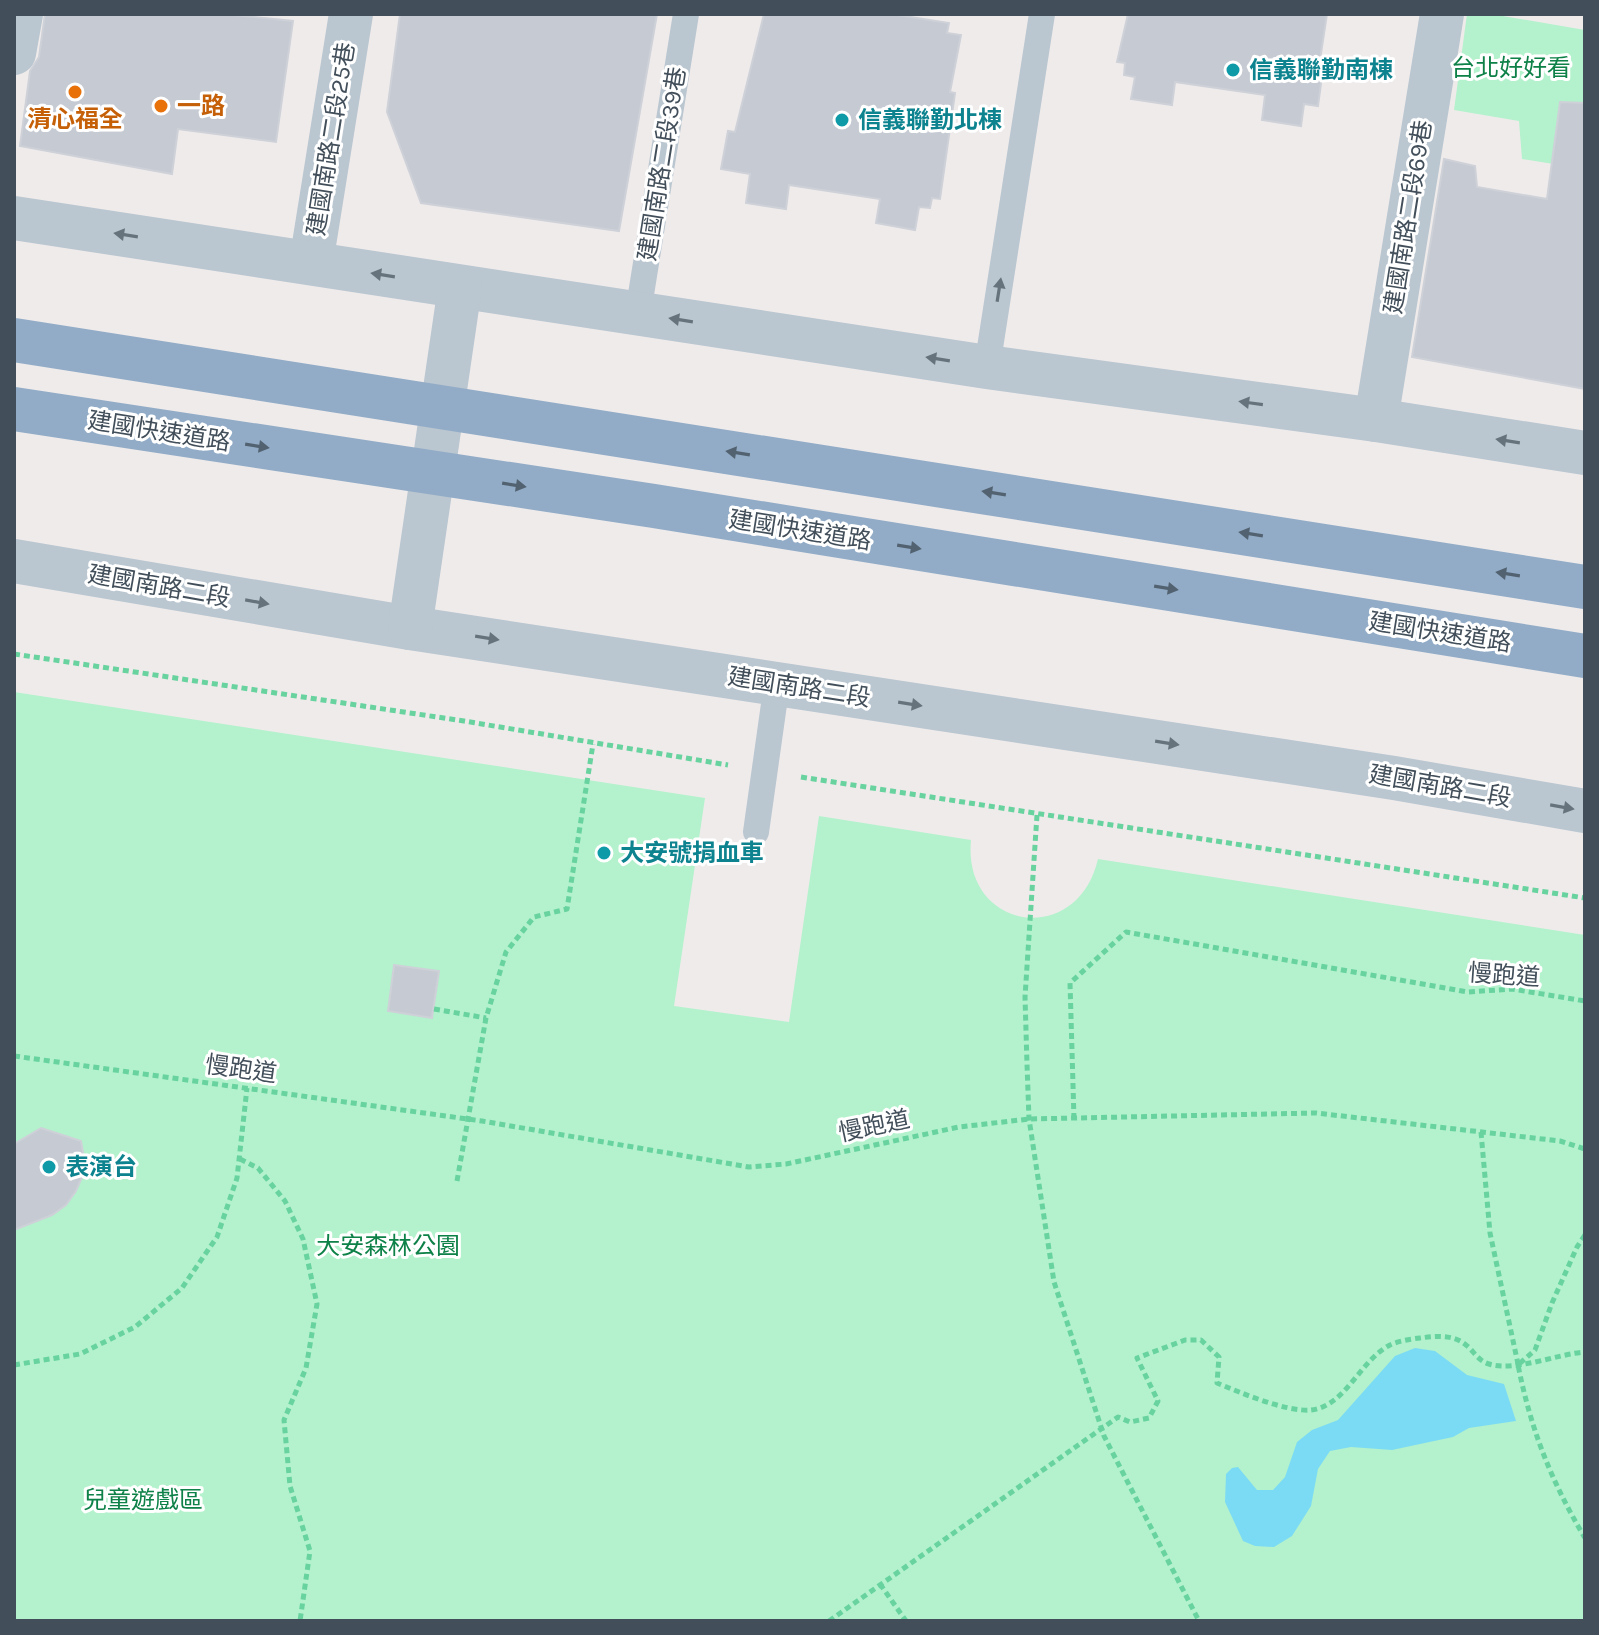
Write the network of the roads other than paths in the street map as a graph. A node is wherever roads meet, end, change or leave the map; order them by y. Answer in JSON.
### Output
{"nodes":[{"id":1,"x":21,"y":14,"type":"edge"},
{"id":2,"x":351,"y":14,"type":"edge"},
{"id":3,"x":686,"y":14,"type":"edge"},
{"id":4,"x":1042,"y":14,"type":"edge"},
{"id":5,"x":1442,"y":14,"type":"edge"},
{"id":6,"x":14,"y":53,"type":"edge"},
{"id":7,"x":14,"y":218,"type":"edge"},
{"id":8,"x":311,"y":263,"type":"junction"},
{"id":9,"x":460,"y":287,"type":"junction"},
{"id":10,"x":638,"y":313,"type":"junction"},
{"id":11,"x":14,"y":340,"type":"edge"},
{"id":12,"x":987,"y":367,"type":"junction"},
{"id":13,"x":14,"y":409,"type":"edge"},
{"id":14,"x":1376,"y":420,"type":"junction"},
{"id":15,"x":1585,"y":453,"type":"edge"},
{"id":16,"x":14,"y":561,"type":"edge"},
{"id":17,"x":1585,"y":587,"type":"edge"},
{"id":18,"x":410,"y":628,"type":"junction"},
{"id":19,"x":1585,"y":656,"type":"edge"},
{"id":20,"x":777,"y":683,"type":"junction"},
{"id":21,"x":1585,"y":811,"type":"edge"},
{"id":22,"x":756,"y":832,"type":"dead end"}],
"edges":[{"from":1,"to":6,"type":"street"},
{"from":2,"to":8,"type":"street","name":"建國南路二段25巷"},
{"from":3,"to":10,"type":"lane","name":"建國南路二段39巷"},
{"from":12,"to":4,"type":"lane","one_way":true},
{"from":5,"to":14,"type":"street","name":"建國南路二段69巷"},
{"from":8,"to":7,"type":"street","one_way":true},
{"from":9,"to":8,"type":"street","one_way":true},
{"from":9,"to":10,"type":"street"},
{"from":9,"to":18,"type":"street"},
{"from":12,"to":10,"type":"street","one_way":true},
{"from":17,"to":11,"type":"highway","one_way":true},
{"from":14,"to":12,"type":"street","one_way":true},
{"from":13,"to":19,"type":"highway","name":"建國快速道路","one_way":true},
{"from":15,"to":14,"type":"street","one_way":true},
{"from":16,"to":18,"type":"street","name":"建國南路二段","one_way":true},
{"from":18,"to":20,"type":"street","name":"建國南路二段","one_way":true},
{"from":20,"to":21,"type":"street","name":"建國南路二段","one_way":true},
{"from":20,"to":22,"type":"lane"}]}
